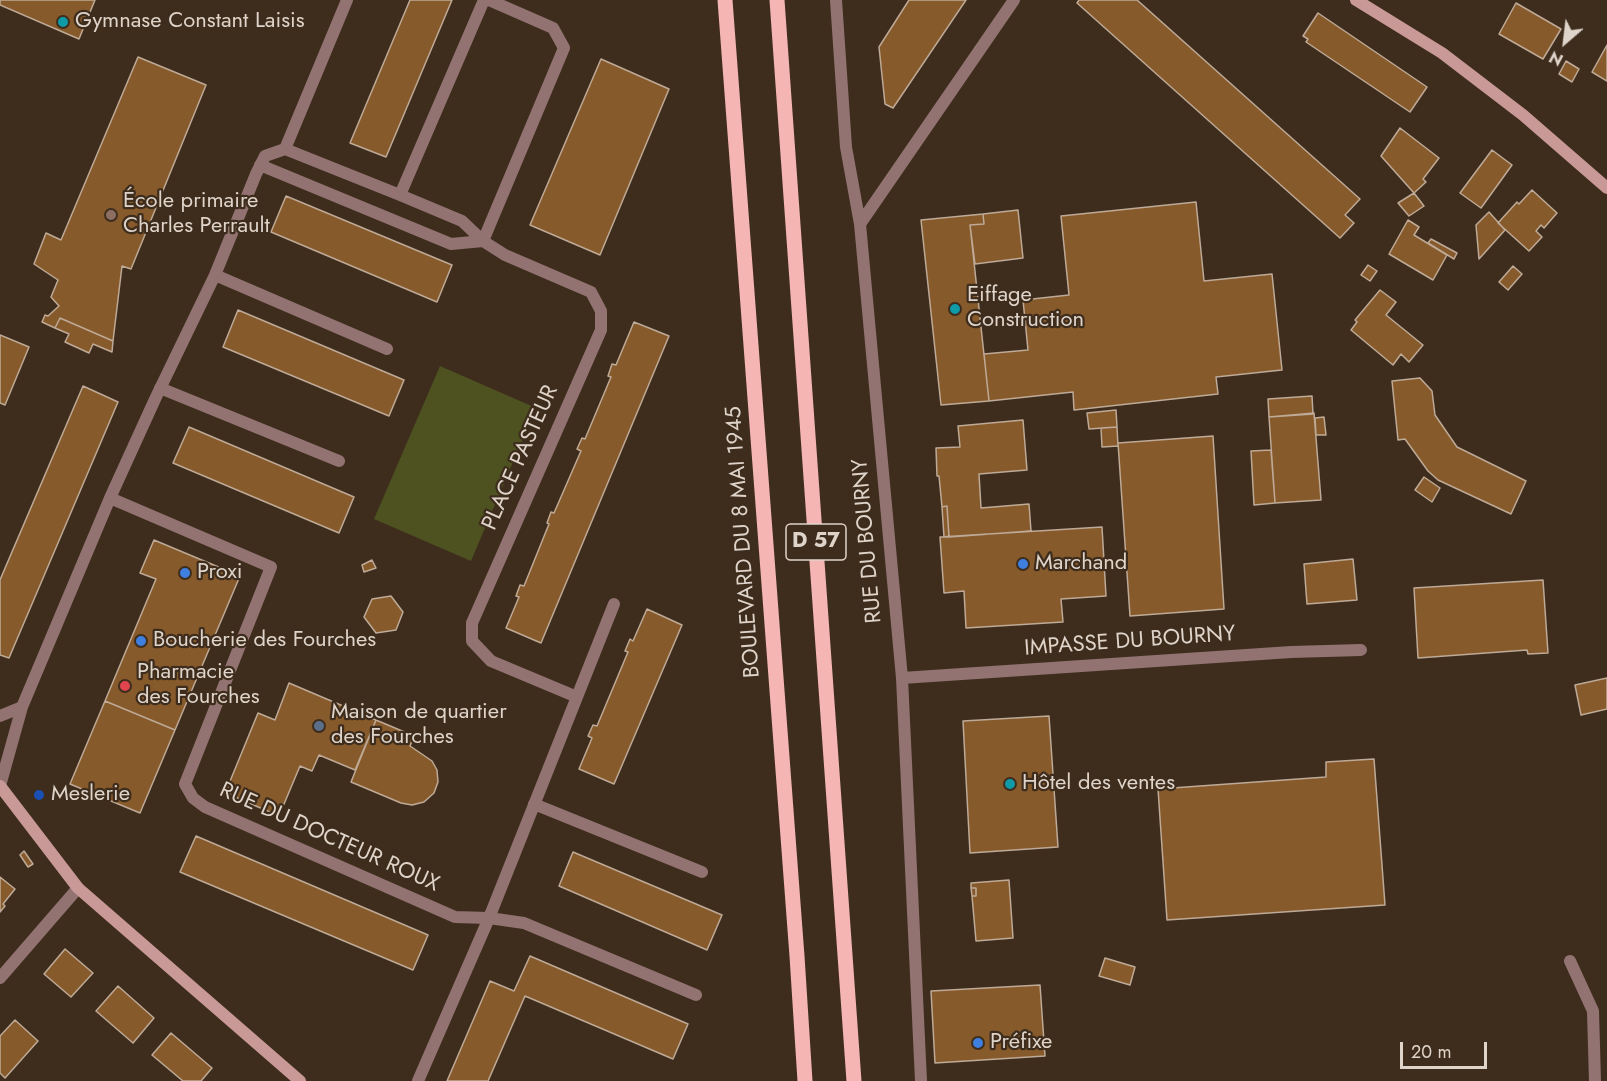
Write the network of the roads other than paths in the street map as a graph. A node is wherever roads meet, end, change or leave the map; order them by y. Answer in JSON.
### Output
{"nodes":[{"id":1,"x":346,"y":0,"type":"edge"},
{"id":2,"x":484,"y":0,"type":"edge"},
{"id":3,"x":489,"y":0,"type":"edge"},
{"id":4,"x":725,"y":0,"type":"edge"},
{"id":5,"x":836,"y":0,"type":"edge"},
{"id":6,"x":1014,"y":0,"type":"edge"},
{"id":7,"x":1356,"y":0,"type":"edge"},
{"id":8,"x":777,"y":1,"type":"edge"},
{"id":9,"x":285,"y":149,"type":"junction"},
{"id":10,"x":260,"y":165,"type":"junction"},
{"id":11,"x":1607,"y":188,"type":"edge"},
{"id":12,"x":400,"y":195,"type":"junction"},
{"id":13,"x":860,"y":224,"type":"junction"},
{"id":14,"x":483,"y":241,"type":"junction"},
{"id":15,"x":214,"y":275,"type":"junction"},
{"id":16,"x":387,"y":349,"type":"dead end"},
{"id":17,"x":160,"y":388,"type":"junction"},
{"id":18,"x":339,"y":461,"type":"dead end"},
{"id":19,"x":110,"y":498,"type":"junction"},
{"id":20,"x":614,"y":604,"type":"dead end"},
{"id":21,"x":1361,"y":650,"type":"dead end"},
{"id":22,"x":902,"y":678,"type":"junction"},
{"id":23,"x":577,"y":697,"type":"junction"},
{"id":24,"x":22,"y":707,"type":"junction"},
{"id":25,"x":0,"y":716,"type":"edge"},
{"id":26,"x":0,"y":786,"type":"edge"},
{"id":27,"x":534,"y":804,"type":"junction"},
{"id":28,"x":702,"y":872,"type":"dead end"},
{"id":29,"x":78,"y":888,"type":"junction"},
{"id":30,"x":489,"y":918,"type":"junction"},
{"id":31,"x":1570,"y":961,"type":"dead end"},
{"id":32,"x":0,"y":978,"type":"edge"},
{"id":33,"x":696,"y":995,"type":"dead end"},
{"id":34,"x":300,"y":1081,"type":"edge"},
{"id":35,"x":418,"y":1081,"type":"edge"},
{"id":36,"x":805,"y":1081,"type":"edge"},
{"id":37,"x":854,"y":1081,"type":"edge"},
{"id":38,"x":921,"y":1081,"type":"edge"},
{"id":39,"x":1595,"y":1081,"type":"edge"}],
"edges":[{"from":1,"to":9,"type":"street"},
{"from":2,"to":12,"type":"street"},
{"from":3,"to":14,"type":"street"},
{"from":4,"to":36,"type":"main road","name":"BOULEVARD DU 8 MAI 1945","number":"D 57"},
{"from":5,"to":13,"type":"street","name":"RUE DU BOURNY"},
{"from":6,"to":13,"type":"street"},
{"from":7,"to":11,"type":"street"},
{"from":8,"to":37,"type":"main road","number":"D 57"},
{"from":9,"to":10,"type":"street"},
{"from":9,"to":12,"type":"street","name":"PLACE PASTEUR"},
{"from":10,"to":14,"type":"street"},
{"from":10,"to":15,"type":"street"},
{"from":12,"to":14,"type":"street","name":"PLACE PASTEUR"},
{"from":13,"to":22,"type":"street","name":"RUE DU BOURNY"},
{"from":14,"to":23,"type":"street","name":"PLACE PASTEUR"},
{"from":15,"to":16,"type":"street"},
{"from":15,"to":17,"type":"street"},
{"from":17,"to":18,"type":"street"},
{"from":17,"to":19,"type":"street"},
{"from":19,"to":24,"type":"street"},
{"from":19,"to":30,"type":"street","name":"RUE DU DOCTEUR ROUX"},
{"from":20,"to":23,"type":"street"},
{"from":21,"to":22,"type":"street","name":"IMPASSE DU BOURNY"},
{"from":22,"to":38,"type":"street","name":"RUE DU BOURNY"},
{"from":23,"to":27,"type":"street"},
{"from":24,"to":25,"type":"street"},
{"from":24,"to":26,"type":"street"},
{"from":26,"to":29,"type":"street"},
{"from":27,"to":28,"type":"street"},
{"from":27,"to":30,"type":"street"},
{"from":29,"to":32,"type":"street"},
{"from":29,"to":34,"type":"street"},
{"from":30,"to":33,"type":"street"},
{"from":30,"to":35,"type":"street"},
{"from":31,"to":39,"type":"street"}]}
